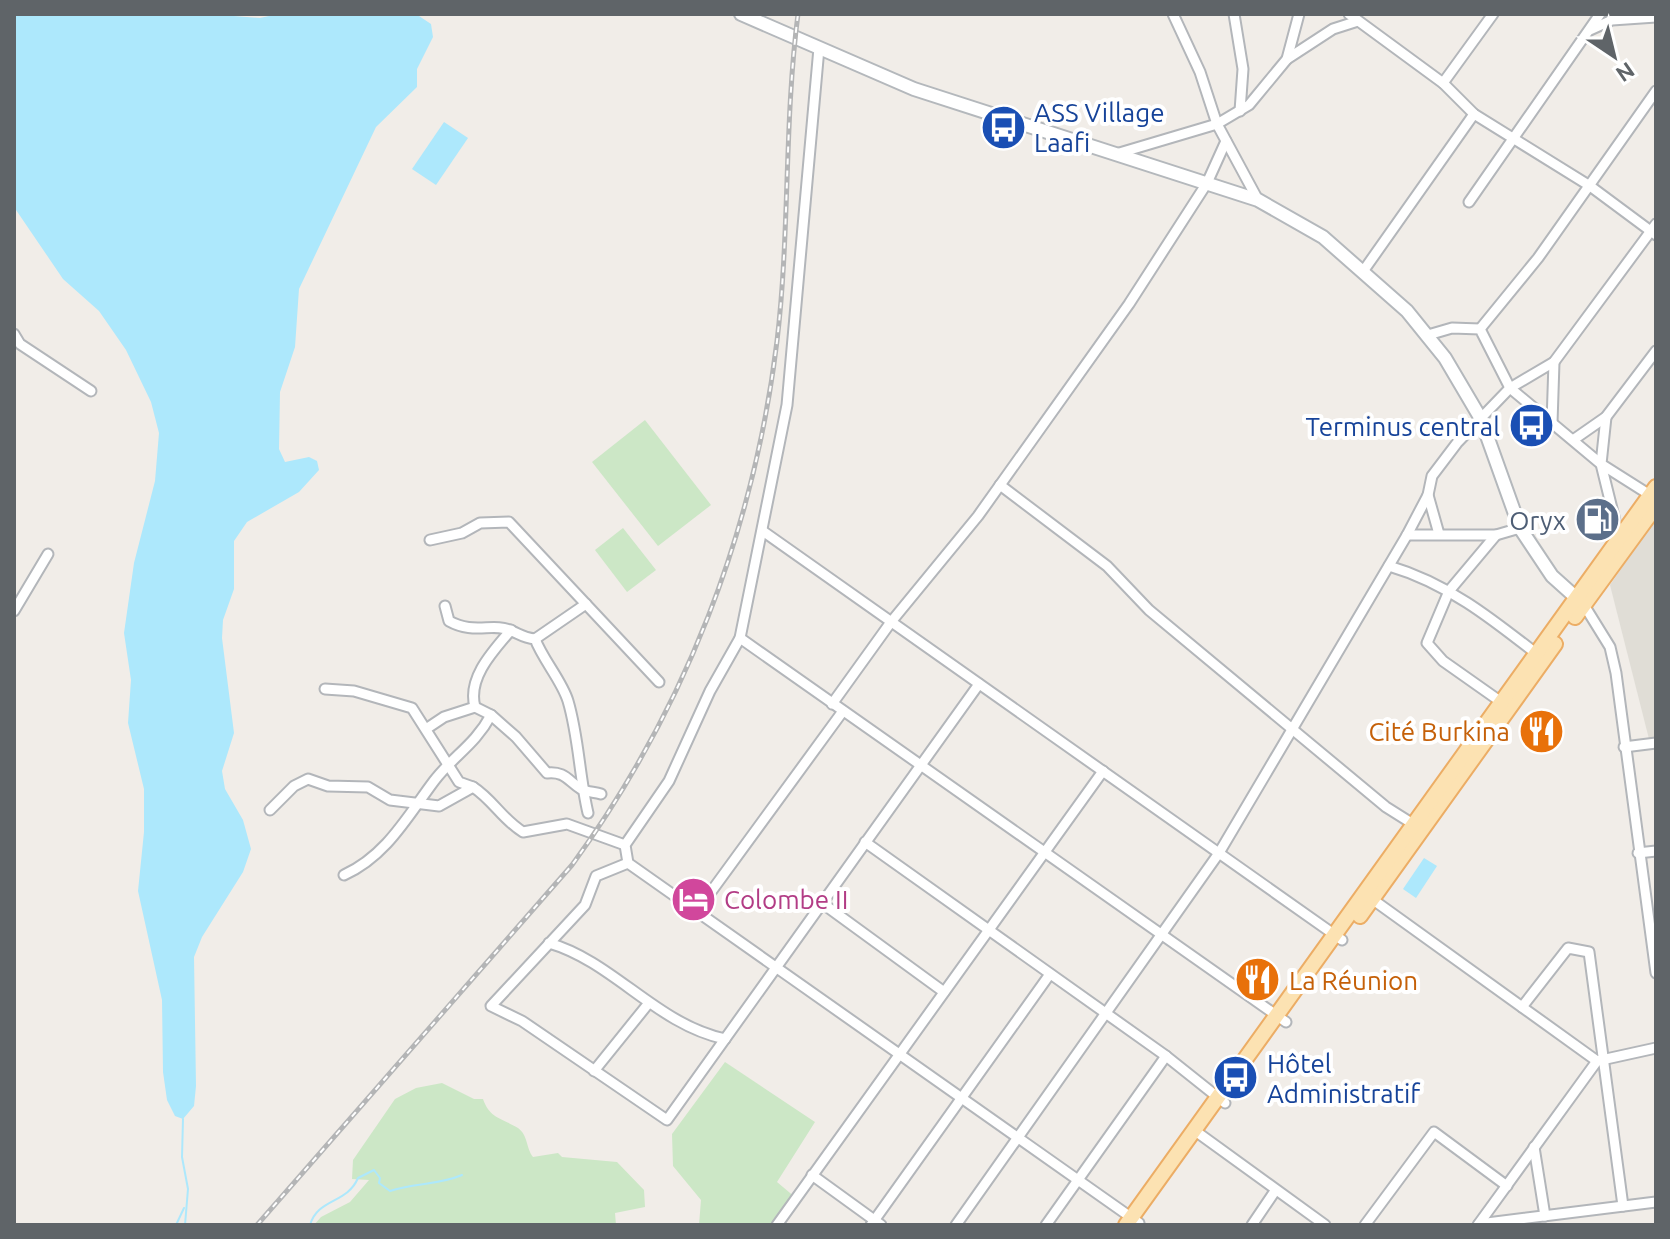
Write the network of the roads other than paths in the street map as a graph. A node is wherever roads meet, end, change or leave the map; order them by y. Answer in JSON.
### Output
{"nodes":[{"id":1,"x":741,"y":14,"type":"edge"},
{"id":2,"x":1173,"y":14,"type":"edge"},
{"id":3,"x":1246,"y":14,"type":"edge"},
{"id":4,"x":1299,"y":14,"type":"edge"},
{"id":5,"x":1349,"y":14,"type":"edge"},
{"id":6,"x":1493,"y":14,"type":"edge"},
{"id":7,"x":1600,"y":14,"type":"edge"},
{"id":8,"x":1235,"y":17,"type":"edge"},
{"id":9,"x":1656,"y":17,"type":"edge"},
{"id":10,"x":1358,"y":21,"type":"junction"},
{"id":11,"x":1587,"y":31,"type":"junction"},
{"id":12,"x":819,"y":48,"type":"junction"},
{"id":13,"x":1287,"y":59,"type":"junction"},
{"id":14,"x":1443,"y":83,"type":"junction"},
{"id":15,"x":1656,"y":91,"type":"edge"},
{"id":16,"x":1240,"y":111,"type":"junction"},
{"id":17,"x":1474,"y":114,"type":"junction"},
{"id":18,"x":1217,"y":124,"type":"junction"},
{"id":19,"x":1510,"y":137,"type":"junction"},
{"id":20,"x":1226,"y":141,"type":"junction"},
{"id":21,"x":1112,"y":155,"type":"junction"},
{"id":22,"x":1207,"y":183,"type":"junction"},
{"id":23,"x":1590,"y":186,"type":"junction"},
{"id":24,"x":1258,"y":200,"type":"junction"},
{"id":25,"x":1469,"y":202,"type":"dead end"},
{"id":26,"x":1654,"y":230,"type":"edge"},
{"id":27,"x":1364,"y":270,"type":"junction"},
{"id":28,"x":1480,"y":329,"type":"junction"},
{"id":29,"x":14,"y":334,"type":"edge"},
{"id":30,"x":1428,"y":335,"type":"junction"},
{"id":31,"x":1656,"y":351,"type":"edge"},
{"id":32,"x":1554,"y":362,"type":"junction"},
{"id":33,"x":1510,"y":388,"type":"junction"},
{"id":34,"x":91,"y":391,"type":"dead end"},
{"id":35,"x":1606,"y":417,"type":"junction"},
{"id":36,"x":1481,"y":419,"type":"junction"},
{"id":37,"x":1552,"y":423,"type":"junction"},
{"id":38,"x":1573,"y":440,"type":"junction"},
{"id":39,"x":1601,"y":464,"type":"junction"},
{"id":40,"x":1000,"y":485,"type":"junction"},
{"id":41,"x":1428,"y":495,"type":"junction"},
{"id":42,"x":1654,"y":496,"type":"edge"},
{"id":43,"x":1520,"y":528,"type":"junction"},
{"id":44,"x":764,"y":532,"type":"junction"},
{"id":45,"x":1439,"y":534,"type":"junction"},
{"id":46,"x":1407,"y":535,"type":"junction"},
{"id":47,"x":1496,"y":535,"type":"junction"},
{"id":48,"x":430,"y":540,"type":"dead end"},
{"id":49,"x":1621,"y":545,"type":"junction"},
{"id":50,"x":48,"y":554,"type":"dead end"},
{"id":51,"x":1389,"y":566,"type":"junction"},
{"id":52,"x":1449,"y":591,"type":"junction"},
{"id":53,"x":1580,"y":601,"type":"junction"},
{"id":54,"x":586,"y":604,"type":"junction"},
{"id":55,"x":445,"y":606,"type":"dead end"},
{"id":56,"x":14,"y":611,"type":"edge"},
{"id":57,"x":891,"y":622,"type":"junction"},
{"id":58,"x":511,"y":630,"type":"junction"},
{"id":59,"x":740,"y":638,"type":"junction"},
{"id":60,"x":535,"y":639,"type":"junction"},
{"id":61,"x":1540,"y":656,"type":"junction"},
{"id":62,"x":659,"y":682,"type":"dead end"},
{"id":63,"x":979,"y":684,"type":"junction"},
{"id":64,"x":325,"y":689,"type":"dead end"},
{"id":65,"x":832,"y":704,"type":"junction"},
{"id":66,"x":1505,"y":705,"type":"junction"},
{"id":67,"x":475,"y":707,"type":"junction"},
{"id":68,"x":843,"y":711,"type":"junction"},
{"id":69,"x":491,"y":715,"type":"junction"},
{"id":70,"x":426,"y":729,"type":"junction"},
{"id":71,"x":1290,"y":729,"type":"junction"},
{"id":72,"x":1656,"y":743,"type":"edge"},
{"id":73,"x":1624,"y":747,"type":"junction"},
{"id":74,"x":920,"y":765,"type":"junction"},
{"id":75,"x":451,"y":766,"type":"junction"},
{"id":76,"x":1103,"y":771,"type":"junction"},
{"id":77,"x":473,"y":787,"type":"junction"},
{"id":78,"x":582,"y":790,"type":"junction"},
{"id":79,"x":601,"y":794,"type":"dead end"},
{"id":80,"x":421,"y":802,"type":"junction"},
{"id":81,"x":270,"y":810,"type":"dead end"},
{"id":82,"x":588,"y":813,"type":"dead end"},
{"id":83,"x":1413,"y":824,"type":"junction"},
{"id":84,"x":865,"y":842,"type":"junction"},
{"id":85,"x":625,"y":845,"type":"junction"},
{"id":86,"x":1656,"y":851,"type":"edge"},
{"id":87,"x":1044,"y":852,"type":"junction"},
{"id":88,"x":1219,"y":853,"type":"junction"},
{"id":89,"x":1638,"y":853,"type":"junction"},
{"id":90,"x":628,"y":863,"type":"junction"},
{"id":91,"x":344,"y":875,"type":"dead end"},
{"id":92,"x":1372,"y":899,"type":"junction"},
{"id":93,"x":822,"y":903,"type":"junction"},
{"id":94,"x":697,"y":911,"type":"junction"},
{"id":95,"x":989,"y":930,"type":"junction"},
{"id":96,"x":1162,"y":935,"type":"junction"},
{"id":97,"x":1338,"y":938,"type":"junction"},
{"id":98,"x":549,"y":943,"type":"junction"},
{"id":99,"x":776,"y":967,"type":"junction"},
{"id":100,"x":1656,"y":973,"type":"edge"},
{"id":101,"x":1050,"y":974,"type":"junction"},
{"id":102,"x":944,"y":992,"type":"junction"},
{"id":103,"x":648,"y":1004,"type":"junction"},
{"id":104,"x":1522,"y":1007,"type":"junction"},
{"id":105,"x":1106,"y":1014,"type":"junction"},
{"id":106,"x":1282,"y":1020,"type":"junction"},
{"id":107,"x":725,"y":1039,"type":"junction"},
{"id":108,"x":1656,"y":1048,"type":"edge"},
{"id":109,"x":899,"y":1054,"type":"junction"},
{"id":110,"x":1166,"y":1056,"type":"junction"},
{"id":111,"x":1600,"y":1060,"type":"junction"},
{"id":112,"x":594,"y":1071,"type":"junction"},
{"id":113,"x":961,"y":1098,"type":"junction"},
{"id":114,"x":1222,"y":1100,"type":"junction"},
{"id":115,"x":1198,"y":1133,"type":"junction"},
{"id":116,"x":1018,"y":1138,"type":"junction"},
{"id":117,"x":1534,"y":1147,"type":"junction"},
{"id":118,"x":812,"y":1175,"type":"junction"},
{"id":119,"x":1078,"y":1180,"type":"junction"},
{"id":120,"x":1507,"y":1186,"type":"junction"},
{"id":121,"x":1275,"y":1191,"type":"junction"},
{"id":122,"x":1656,"y":1202,"type":"edge"},
{"id":123,"x":1623,"y":1206,"type":"junction"},
{"id":124,"x":1545,"y":1216,"type":"junction"},
{"id":125,"x":876,"y":1223,"type":"edge"},
{"id":126,"x":1133,"y":1223,"type":"edge"},
{"id":127,"x":1505,"y":1223,"type":"edge"},
{"id":128,"x":1478,"y":1224,"type":"edge"},
{"id":129,"x":777,"y":1225,"type":"edge"},
{"id":130,"x":956,"y":1225,"type":"edge"},
{"id":131,"x":1046,"y":1225,"type":"edge"},
{"id":132,"x":1252,"y":1225,"type":"edge"},
{"id":133,"x":1325,"y":1225,"type":"edge"},
{"id":134,"x":1365,"y":1225,"type":"edge"}],
"edges":[{"from":1,"to":12,"type":"street"},
{"from":2,"to":18,"type":"street"},
{"from":3,"to":8,"type":"street"},
{"from":4,"to":13,"type":"street"},
{"from":5,"to":10,"type":"street"},
{"from":6,"to":14,"type":"street"},
{"from":7,"to":11,"type":"street"},
{"from":8,"to":16,"type":"street"},
{"from":9,"to":11,"type":"street"},
{"from":10,"to":13,"type":"street"},
{"from":10,"to":14,"type":"street"},
{"from":11,"to":19,"type":"street"},
{"from":12,"to":21,"type":"street"},
{"from":12,"to":44,"type":"street"},
{"from":13,"to":16,"type":"street"},
{"from":14,"to":17,"type":"street"},
{"from":15,"to":23,"type":"street"},
{"from":16,"to":18,"type":"street"},
{"from":17,"to":19,"type":"street"},
{"from":17,"to":27,"type":"street"},
{"from":18,"to":20,"type":"street"},
{"from":18,"to":21,"type":"street"},
{"from":19,"to":23,"type":"street"},
{"from":19,"to":25,"type":"street"},
{"from":20,"to":22,"type":"street"},
{"from":20,"to":24,"type":"street"},
{"from":21,"to":22,"type":"street"},
{"from":22,"to":24,"type":"street"},
{"from":22,"to":40,"type":"street"},
{"from":23,"to":26,"type":"street"},
{"from":23,"to":28,"type":"street"},
{"from":24,"to":27,"type":"street"},
{"from":26,"to":32,"type":"street"},
{"from":27,"to":30,"type":"street"},
{"from":28,"to":30,"type":"street"},
{"from":28,"to":33,"type":"street"},
{"from":29,"to":34,"type":"street"},
{"from":30,"to":36,"type":"street"},
{"from":31,"to":35,"type":"street"},
{"from":32,"to":33,"type":"street"},
{"from":32,"to":37,"type":"street"},
{"from":33,"to":36,"type":"street"},
{"from":33,"to":37,"type":"street"},
{"from":35,"to":38,"type":"street"},
{"from":35,"to":39,"type":"street"},
{"from":36,"to":41,"type":"street"},
{"from":36,"to":43,"type":"street"},
{"from":37,"to":38,"type":"street"},
{"from":38,"to":39,"type":"street"},
{"from":39,"to":42,"type":"street"},
{"from":39,"to":49,"type":"street"},
{"from":40,"to":57,"type":"street"},
{"from":40,"to":71,"type":"street"},
{"from":41,"to":45,"type":"street"},
{"from":41,"to":46,"type":"street"},
{"from":42,"to":49,"type":"main road"},
{"from":43,"to":47,"type":"street"},
{"from":43,"to":53,"type":"street"},
{"from":44,"to":57,"type":"street"},
{"from":44,"to":59,"type":"street"},
{"from":45,"to":46,"type":"street"},
{"from":45,"to":47,"type":"street"},
{"from":46,"to":51,"type":"street"},
{"from":47,"to":52,"type":"street"},
{"from":48,"to":54,"type":"street"},
{"from":49,"to":53,"type":"main road"},
{"from":50,"to":56,"type":"street"},
{"from":51,"to":52,"type":"street"},
{"from":51,"to":71,"type":"street"},
{"from":52,"to":61,"type":"street"},
{"from":52,"to":66,"type":"street"},
{"from":53,"to":61,"type":"main road"},
{"from":53,"to":73,"type":"street"},
{"from":54,"to":60,"type":"street"},
{"from":54,"to":62,"type":"street"},
{"from":55,"to":58,"type":"street"},
{"from":57,"to":63,"type":"street"},
{"from":57,"to":65,"type":"street"},
{"from":58,"to":60,"type":"street"},
{"from":58,"to":67,"type":"street"},
{"from":59,"to":65,"type":"street"},
{"from":59,"to":85,"type":"street"},
{"from":60,"to":78,"type":"street"},
{"from":61,"to":66,"type":"main road"},
{"from":63,"to":74,"type":"street"},
{"from":63,"to":76,"type":"street"},
{"from":64,"to":70,"type":"street"},
{"from":65,"to":68,"type":"street"},
{"from":66,"to":83,"type":"main road"},
{"from":66,"to":92,"type":"main road"},
{"from":67,"to":69,"type":"street"},
{"from":67,"to":70,"type":"street"},
{"from":68,"to":74,"type":"street"},
{"from":68,"to":94,"type":"street"},
{"from":69,"to":75,"type":"street"},
{"from":69,"to":78,"type":"street"},
{"from":70,"to":75,"type":"street"},
{"from":71,"to":83,"type":"street"},
{"from":71,"to":88,"type":"street"},
{"from":72,"to":73,"type":"street"},
{"from":73,"to":89,"type":"street"},
{"from":74,"to":84,"type":"street"},
{"from":74,"to":87,"type":"street"},
{"from":75,"to":77,"type":"street"},
{"from":75,"to":80,"type":"street"},
{"from":76,"to":87,"type":"street"},
{"from":76,"to":88,"type":"street"},
{"from":77,"to":80,"type":"street"},
{"from":77,"to":85,"type":"street"},
{"from":78,"to":79,"type":"street"},
{"from":78,"to":82,"type":"street"},
{"from":80,"to":81,"type":"street"},
{"from":80,"to":91,"type":"street"},
{"from":83,"to":97,"type":"main road"},
{"from":84,"to":93,"type":"street"},
{"from":84,"to":95,"type":"street"},
{"from":85,"to":90,"type":"street"},
{"from":86,"to":89,"type":"street"},
{"from":87,"to":95,"type":"street"},
{"from":87,"to":96,"type":"street"},
{"from":88,"to":96,"type":"street"},
{"from":88,"to":97,"type":"street"},
{"from":89,"to":100,"type":"street"},
{"from":90,"to":94,"type":"street"},
{"from":90,"to":98,"type":"street"},
{"from":92,"to":97,"type":"main road"},
{"from":92,"to":104,"type":"street"},
{"from":93,"to":99,"type":"street"},
{"from":93,"to":102,"type":"street"},
{"from":94,"to":99,"type":"street"},
{"from":95,"to":101,"type":"street"},
{"from":95,"to":102,"type":"street"},
{"from":96,"to":105,"type":"street"},
{"from":96,"to":106,"type":"street"},
{"from":97,"to":106,"type":"main road"},
{"from":98,"to":103,"type":"street"},
{"from":98,"to":112,"type":"street"},
{"from":99,"to":107,"type":"street"},
{"from":99,"to":109,"type":"street"},
{"from":101,"to":105,"type":"street"},
{"from":101,"to":113,"type":"street"},
{"from":102,"to":109,"type":"street"},
{"from":103,"to":107,"type":"street"},
{"from":103,"to":112,"type":"street"},
{"from":104,"to":111,"type":"street"},
{"from":104,"to":111,"type":"street"},
{"from":105,"to":110,"type":"street"},
{"from":105,"to":116,"type":"street"},
{"from":106,"to":114,"type":"main road"},
{"from":107,"to":112,"type":"street"},
{"from":108,"to":111,"type":"street"},
{"from":109,"to":113,"type":"street"},
{"from":109,"to":118,"type":"street"},
{"from":110,"to":114,"type":"street"},
{"from":110,"to":119,"type":"street"},
{"from":111,"to":117,"type":"street"},
{"from":111,"to":123,"type":"street"},
{"from":113,"to":116,"type":"street"},
{"from":113,"to":125,"type":"street"},
{"from":114,"to":115,"type":"main road"},
{"from":115,"to":121,"type":"street"},
{"from":115,"to":126,"type":"main road"},
{"from":116,"to":119,"type":"street"},
{"from":116,"to":130,"type":"street"},
{"from":117,"to":120,"type":"street"},
{"from":117,"to":124,"type":"street"},
{"from":118,"to":125,"type":"street"},
{"from":118,"to":129,"type":"street"},
{"from":119,"to":126,"type":"street"},
{"from":119,"to":131,"type":"street"},
{"from":120,"to":128,"type":"street"},
{"from":120,"to":134,"type":"street"},
{"from":121,"to":132,"type":"street"},
{"from":121,"to":133,"type":"street"},
{"from":122,"to":123,"type":"street"},
{"from":123,"to":124,"type":"street"},
{"from":124,"to":127,"type":"street"},
{"from":127,"to":128,"type":"street"}]}
